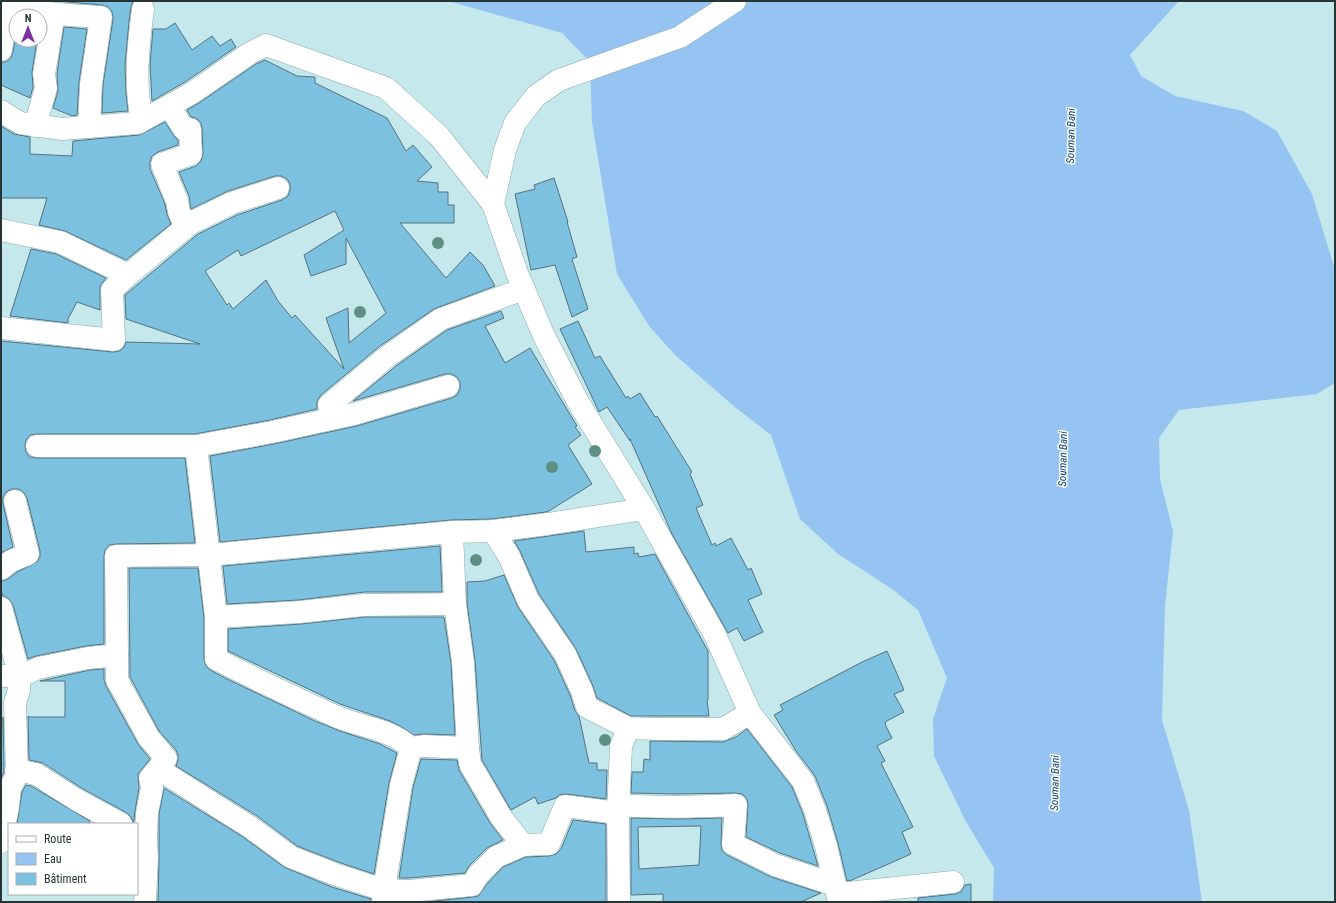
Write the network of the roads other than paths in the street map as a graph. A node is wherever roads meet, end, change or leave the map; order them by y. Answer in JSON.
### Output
{"nodes":[{"id":1,"x":735,"y":1,"type":"edge"},
{"id":2,"x":6,"y":2,"type":"edge"},
{"id":3,"x":143,"y":9,"type":"dead end"},
{"id":4,"x":54,"y":14,"type":"junction"},
{"id":5,"x":1,"y":50,"type":"edge"},
{"id":6,"x":169,"y":106,"type":"junction"},
{"id":7,"x":1,"y":111,"type":"edge"},
{"id":8,"x":142,"y":120,"type":"junction"},
{"id":9,"x":35,"y":126,"type":"junction"},
{"id":10,"x":89,"y":127,"type":"junction"},
{"id":11,"x":278,"y":188,"type":"dead end"},
{"id":12,"x":493,"y":204,"type":"junction"},
{"id":13,"x":186,"y":227,"type":"junction"},
{"id":14,"x":1,"y":230,"type":"edge"},
{"id":15,"x":128,"y":275,"type":"junction"},
{"id":16,"x":524,"y":289,"type":"junction"},
{"id":17,"x":1,"y":328,"type":"edge"},
{"id":18,"x":448,"y":386,"type":"dead end"},
{"id":19,"x":332,"y":419,"type":"junction"},
{"id":20,"x":37,"y":446,"type":"dead end"},
{"id":21,"x":196,"y":446,"type":"junction"},
{"id":22,"x":15,"y":501,"type":"dead end"},
{"id":23,"x":644,"y":509,"type":"junction"},
{"id":24,"x":493,"y":531,"type":"junction"},
{"id":25,"x":452,"y":532,"type":"junction"},
{"id":26,"x":210,"y":555,"type":"junction"},
{"id":27,"x":1,"y":569,"type":"edge"},
{"id":28,"x":455,"y":604,"type":"junction"},
{"id":29,"x":1,"y":608,"type":"edge"},
{"id":30,"x":216,"y":616,"type":"junction"},
{"id":31,"x":117,"y":655,"type":"junction"},
{"id":32,"x":11,"y":677,"type":"edge"},
{"id":33,"x":750,"y":713,"type":"junction"},
{"id":34,"x":628,"y":728,"type":"junction"},
{"id":35,"x":9,"y":741,"type":"edge"},
{"id":36,"x":411,"y":748,"type":"junction"},
{"id":37,"x":468,"y":748,"type":"junction"},
{"id":38,"x":158,"y":769,"type":"junction"},
{"id":39,"x":16,"y":770,"type":"junction"},
{"id":40,"x":618,"y":809,"type":"junction"},
{"id":41,"x":119,"y":823,"type":"edge"},
{"id":42,"x":142,"y":835,"type":"edge"},
{"id":43,"x":1,"y":842,"type":"edge"},
{"id":44,"x":523,"y":845,"type":"junction"},
{"id":45,"x":953,"y":882,"type":"dead end"},
{"id":46,"x":837,"y":894,"type":"edge"},
{"id":47,"x":384,"y":896,"type":"edge"},
{"id":48,"x":144,"y":902,"type":"edge"},
{"id":49,"x":619,"y":902,"type":"edge"}],
"edges":[{"from":1,"to":12,"type":"street"},
{"from":2,"to":4,"type":"street"},
{"from":2,"to":5,"type":"street"},
{"from":3,"to":8,"type":"street"},
{"from":4,"to":9,"type":"street"},
{"from":4,"to":10,"type":"street"},
{"from":6,"to":8,"type":"street"},
{"from":6,"to":12,"type":"street"},
{"from":6,"to":13,"type":"street"},
{"from":7,"to":9,"type":"street"},
{"from":8,"to":10,"type":"street"},
{"from":9,"to":10,"type":"street"},
{"from":11,"to":13,"type":"street"},
{"from":12,"to":16,"type":"street"},
{"from":13,"to":15,"type":"street"},
{"from":14,"to":15,"type":"street"},
{"from":15,"to":17,"type":"street"},
{"from":16,"to":19,"type":"street"},
{"from":16,"to":23,"type":"street"},
{"from":18,"to":19,"type":"street"},
{"from":19,"to":21,"type":"street"},
{"from":20,"to":21,"type":"street"},
{"from":21,"to":26,"type":"street"},
{"from":22,"to":27,"type":"street"},
{"from":23,"to":24,"type":"street"},
{"from":23,"to":33,"type":"street"},
{"from":24,"to":25,"type":"street"},
{"from":24,"to":34,"type":"street"},
{"from":25,"to":26,"type":"street"},
{"from":25,"to":28,"type":"street"},
{"from":26,"to":30,"type":"street"},
{"from":26,"to":31,"type":"street"},
{"from":28,"to":30,"type":"street"},
{"from":28,"to":37,"type":"street"},
{"from":29,"to":32,"type":"street"},
{"from":30,"to":36,"type":"street"},
{"from":31,"to":32,"type":"street"},
{"from":31,"to":38,"type":"street"},
{"from":32,"to":35,"type":"street"},
{"from":33,"to":34,"type":"street"},
{"from":33,"to":46,"type":"street"},
{"from":34,"to":40,"type":"street"},
{"from":35,"to":39,"type":"street"},
{"from":36,"to":37,"type":"street"},
{"from":36,"to":47,"type":"street"},
{"from":37,"to":44,"type":"street"},
{"from":38,"to":42,"type":"street"},
{"from":38,"to":47,"type":"street"},
{"from":39,"to":41,"type":"street"},
{"from":39,"to":43,"type":"street"},
{"from":40,"to":44,"type":"street"},
{"from":40,"to":46,"type":"street"},
{"from":40,"to":49,"type":"street"},
{"from":42,"to":48,"type":"street"},
{"from":44,"to":47,"type":"street"},
{"from":45,"to":46,"type":"street"}]}
